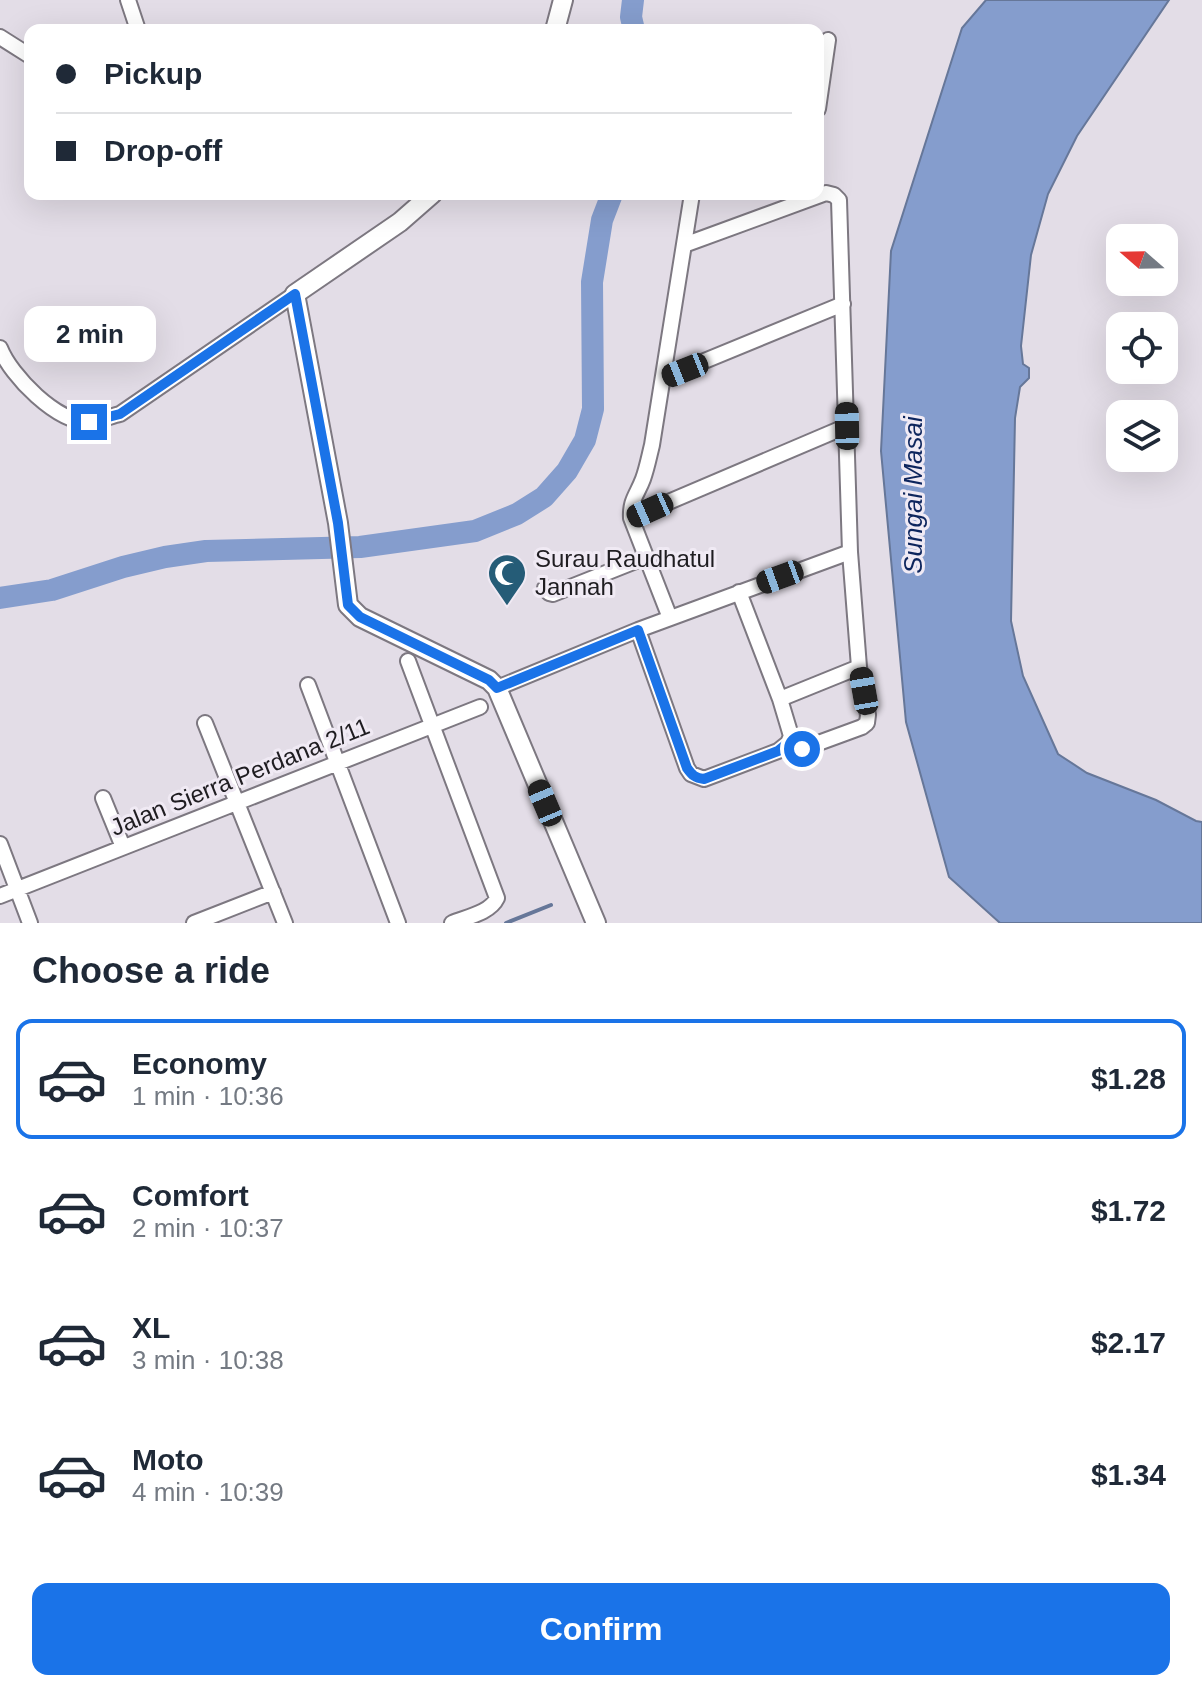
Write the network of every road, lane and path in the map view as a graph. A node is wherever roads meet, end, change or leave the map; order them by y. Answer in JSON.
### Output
{"nodes":[{"id":1,"x":128,"y":0,"type":"edge"},
{"id":2,"x":563,"y":0,"type":"edge"},
{"id":3,"x":136,"y":24,"type":"edge"},
{"id":4,"x":557,"y":24,"type":"edge"},
{"id":5,"x":0,"y":37,"type":"edge"},
{"id":6,"x":828,"y":40,"type":"dead end"},
{"id":7,"x":24,"y":52,"type":"edge"},
{"id":8,"x":824,"y":68,"type":"edge"},
{"id":9,"x":824,"y":193,"type":"edge"},
{"id":10,"x":425,"y":200,"type":"edge"},
{"id":11,"x":691,"y":200,"type":"edge"},
{"id":12,"x":796,"y":200,"type":"edge"},
{"id":13,"x":684,"y":245,"type":"junction"},
{"id":14,"x":295,"y":294,"type":"junction"},
{"id":15,"x":843,"y":304,"type":"junction"},
{"id":16,"x":0,"y":348,"type":"edge"},
{"id":17,"x":663,"y":378,"type":"junction"},
{"id":18,"x":847,"y":426,"type":"junction"},
{"id":19,"x":642,"y":484,"type":"junction"},
{"id":20,"x":668,"y":502,"type":"junction"},
{"id":21,"x":631,"y":518,"type":"junction"},
{"id":22,"x":850,"y":552,"type":"junction"},
{"id":23,"x":646,"y":557,"type":"junction"},
{"id":24,"x":545,"y":588,"type":"dead end"},
{"id":25,"x":739,"y":592,"type":"junction"},
{"id":26,"x":670,"y":618,"type":"junction"},
{"id":27,"x":638,"y":630,"type":"junction"},
{"id":28,"x":408,"y":661,"type":"dead end"},
{"id":29,"x":859,"y":667,"type":"junction"},
{"id":30,"x":308,"y":685,"type":"dead end"},
{"id":31,"x":497,"y":688,"type":"junction"},
{"id":32,"x":780,"y":699,"type":"junction"},
{"id":33,"x":480,"y":707,"type":"dead end"},
{"id":34,"x":205,"y":723,"type":"dead end"},
{"id":35,"x":432,"y":725,"type":"junction"},
{"id":36,"x":788,"y":743,"type":"junction"},
{"id":37,"x":337,"y":762,"type":"junction"},
{"id":38,"x":103,"y":798,"type":"dead end"},
{"id":39,"x":236,"y":802,"type":"junction"},
{"id":40,"x":0,"y":844,"type":"edge"},
{"id":41,"x":123,"y":847,"type":"junction"},
{"id":42,"x":17,"y":889,"type":"junction"},
{"id":43,"x":273,"y":892,"type":"junction"},
{"id":44,"x":0,"y":896,"type":"edge"},
{"id":45,"x":591,"y":922,"type":"edge"},
{"id":46,"x":30,"y":923,"type":"edge"},
{"id":47,"x":194,"y":923,"type":"edge"},
{"id":48,"x":285,"y":923,"type":"edge"},
{"id":49,"x":398,"y":923,"type":"edge"},
{"id":50,"x":452,"y":923,"type":"edge"}],
"edges":[{"from":1,"to":3,"type":"street"},
{"from":2,"to":4,"type":"street"},
{"from":5,"to":7,"type":"street"},
{"from":6,"to":8,"type":"street"},
{"from":9,"to":15,"type":"street"},
{"from":10,"to":14,"type":"street"},
{"from":11,"to":13,"type":"street"},
{"from":12,"to":13,"type":"street"},
{"from":13,"to":17,"type":"street"},
{"from":14,"to":16,"type":"street"},
{"from":14,"to":31,"type":"street"},
{"from":15,"to":17,"type":"street"},
{"from":15,"to":18,"type":"street"},
{"from":17,"to":19,"type":"street"},
{"from":18,"to":20,"type":"street"},
{"from":18,"to":22,"type":"street"},
{"from":19,"to":20,"type":"street"},
{"from":19,"to":21,"type":"street"},
{"from":20,"to":21,"type":"street"},
{"from":21,"to":23,"type":"street"},
{"from":22,"to":25,"type":"street"},
{"from":22,"to":29,"type":"street"},
{"from":23,"to":24,"type":"street"},
{"from":23,"to":26,"type":"street"},
{"from":25,"to":26,"type":"street"},
{"from":25,"to":32,"type":"street"},
{"from":26,"to":27,"type":"street"},
{"from":27,"to":31,"type":"street"},
{"from":27,"to":36,"type":"street"},
{"from":28,"to":35,"type":"street"},
{"from":29,"to":32,"type":"street"},
{"from":29,"to":36,"type":"street"},
{"from":30,"to":37,"type":"street"},
{"from":31,"to":45,"type":"street"},
{"from":32,"to":36,"type":"street"},
{"from":33,"to":35,"type":"street","name":"Jalan Sierra Perdana 2/11"},
{"from":34,"to":39,"type":"street"},
{"from":35,"to":37,"type":"street","name":"Jalan Sierra Perdana 2/11"},
{"from":35,"to":50,"type":"street"},
{"from":37,"to":39,"type":"street","name":"Jalan Sierra Perdana 2/11"},
{"from":37,"to":49,"type":"street"},
{"from":38,"to":41,"type":"street"},
{"from":39,"to":41,"type":"street","name":"Jalan Sierra Perdana 2/11"},
{"from":39,"to":43,"type":"street"},
{"from":40,"to":42,"type":"street"},
{"from":41,"to":42,"type":"street","name":"Jalan Sierra Perdana 2/11"},
{"from":42,"to":44,"type":"street","name":"Jalan Sierra Perdana 2/11"},
{"from":42,"to":46,"type":"street"},
{"from":43,"to":47,"type":"street"},
{"from":43,"to":48,"type":"street"}]}
